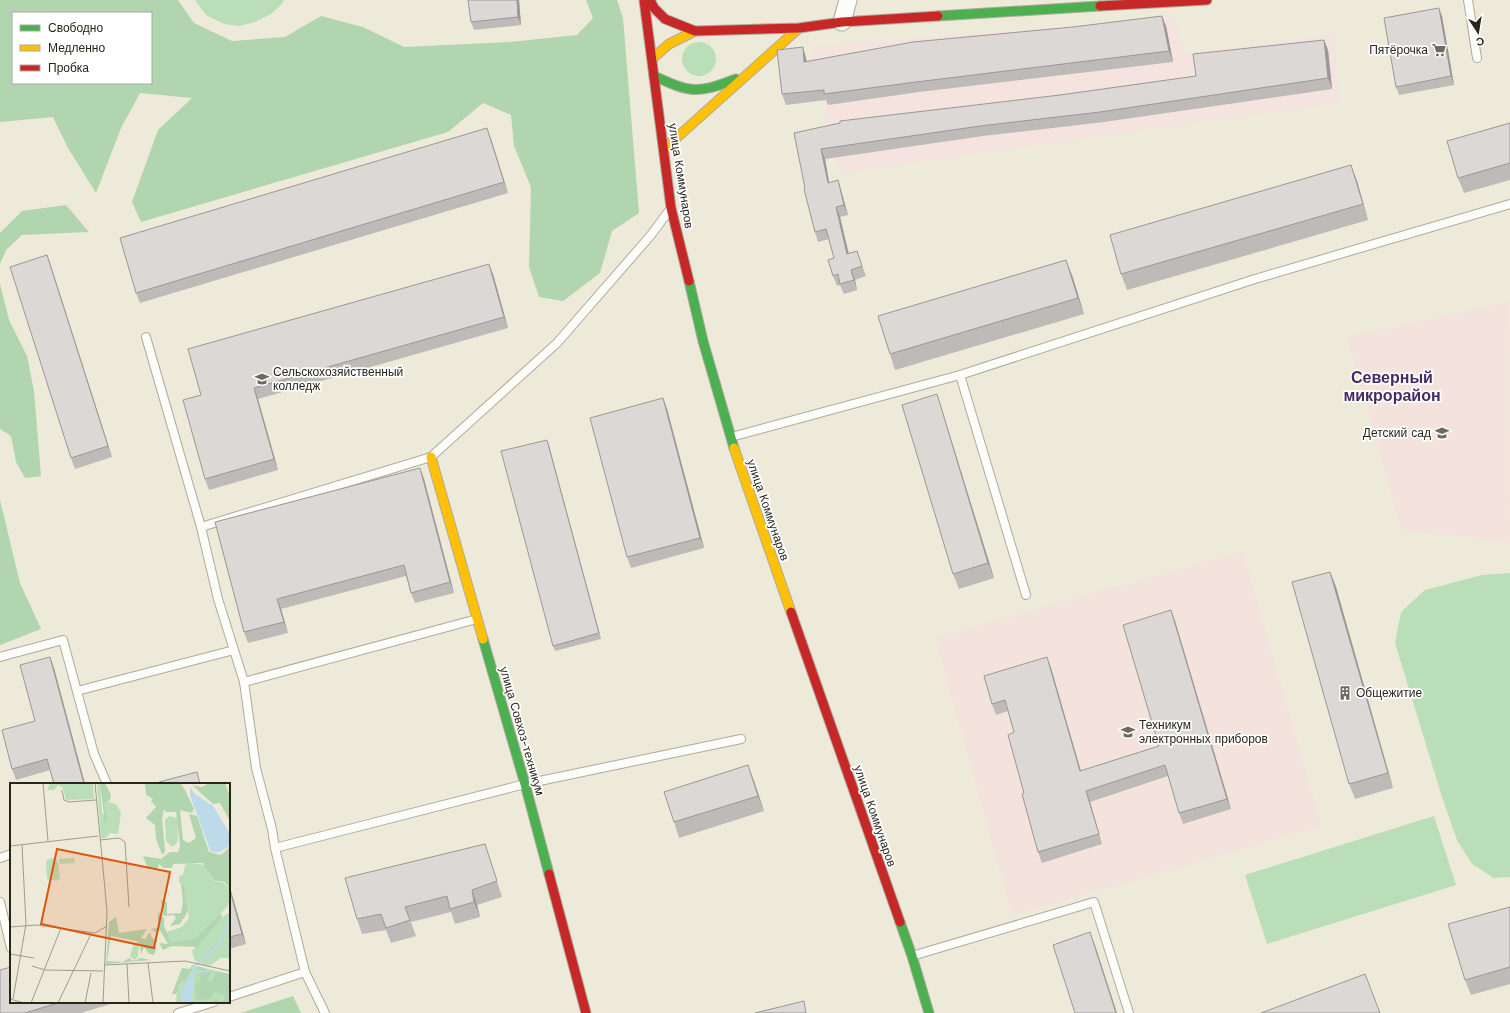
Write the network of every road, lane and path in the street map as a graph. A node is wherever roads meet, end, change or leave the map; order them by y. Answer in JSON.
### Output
{"nodes":[{"id":1,"x":644,"y":0,"type":"edge"},
{"id":2,"x":650,"y":0,"type":"edge"},
{"id":3,"x":848,"y":0,"type":"edge"},
{"id":4,"x":1206,"y":0,"type":"edge"},
{"id":5,"x":1468,"y":0,"type":"edge"},
{"id":6,"x":842,"y":22,"type":"junction"},
{"id":7,"x":799,"y":28,"type":"junction"},
{"id":8,"x":695,"y":30,"type":"junction"},
{"id":9,"x":1477,"y":58,"type":"dead end"},
{"id":10,"x":652,"y":59,"type":"junction"},
{"id":11,"x":747,"y":75,"type":"junction"},
{"id":12,"x":654,"y":76,"type":"junction"},
{"id":13,"x":664,"y":149,"type":"junction"},
{"id":14,"x":1510,"y":204,"type":"edge"},
{"id":15,"x":671,"y":208,"type":"junction"},
{"id":16,"x":146,"y":337,"type":"dead end"},
{"id":17,"x":960,"y":375,"type":"junction"},
{"id":18,"x":730,"y":437,"type":"junction"},
{"id":19,"x":431,"y":457,"type":"junction"},
{"id":20,"x":200,"y":527,"type":"junction"},
{"id":21,"x":1026,"y":596,"type":"dead end"},
{"id":22,"x":478,"y":619,"type":"junction"},
{"id":23,"x":234,"y":650,"type":"junction"},
{"id":24,"x":0,"y":657,"type":"edge"},
{"id":25,"x":244,"y":682,"type":"junction"},
{"id":26,"x":77,"y":691,"type":"junction"},
{"id":27,"x":741,"y":739,"type":"dead end"},
{"id":28,"x":106,"y":783,"type":"edge"},
{"id":29,"x":525,"y":784,"type":"junction"},
{"id":30,"x":275,"y":848,"type":"junction"},
{"id":31,"x":10,"y":854,"type":"edge"},
{"id":32,"x":0,"y":858,"type":"edge"},
{"id":33,"x":0,"y":902,"type":"edge"},
{"id":34,"x":10,"y":944,"type":"edge"},
{"id":35,"x":912,"y":956,"type":"junction"},
{"id":36,"x":305,"y":972,"type":"junction"},
{"id":37,"x":230,"y":997,"type":"edge"},
{"id":38,"x":208,"y":1003,"type":"edge"},
{"id":39,"x":178,"y":1013,"type":"edge"},
{"id":40,"x":325,"y":1013,"type":"edge"},
{"id":41,"x":586,"y":1013,"type":"edge"},
{"id":42,"x":929,"y":1013,"type":"edge"},
{"id":43,"x":1129,"y":1013,"type":"edge"}],
"edges":[{"from":1,"to":10,"type":"main road","name":"улица Коммунаров"},
{"from":2,"to":8,"type":"main road"},
{"from":3,"to":6,"type":"street"},
{"from":4,"to":6,"type":"main road"},
{"from":5,"to":9,"type":"lane"},
{"from":6,"to":7,"type":"main road"},
{"from":7,"to":8,"type":"main road"},
{"from":7,"to":11,"type":"main road"},
{"from":8,"to":10,"type":"main road"},
{"from":10,"to":12,"type":"main road","name":"улица Коммунаров"},
{"from":11,"to":12,"type":"main road"},
{"from":11,"to":13,"type":"main road"},
{"from":12,"to":13,"type":"main road","name":"улица Коммунаров"},
{"from":13,"to":15,"type":"main road","name":"улица Коммунаров"},
{"from":14,"to":17,"type":"lane"},
{"from":15,"to":18,"type":"main road","name":"улица Коммунаров"},
{"from":15,"to":19,"type":"lane"},
{"from":16,"to":20,"type":"lane"},
{"from":17,"to":18,"type":"lane"},
{"from":17,"to":21,"type":"lane"},
{"from":18,"to":35,"type":"main road","name":"улица Коммунаров"},
{"from":19,"to":20,"type":"lane"},
{"from":19,"to":22,"type":"main road","name":"улица Совхоз-техникум"},
{"from":20,"to":23,"type":"lane"},
{"from":22,"to":25,"type":"lane"},
{"from":22,"to":29,"type":"main road","name":"улица Совхоз-техникум"},
{"from":23,"to":25,"type":"lane"},
{"from":23,"to":26,"type":"lane"},
{"from":24,"to":26,"type":"lane"},
{"from":25,"to":30,"type":"lane"},
{"from":26,"to":28,"type":"lane"},
{"from":27,"to":29,"type":"lane"},
{"from":29,"to":30,"type":"lane"},
{"from":29,"to":41,"type":"main road","name":"улица Совхоз-техникум"},
{"from":30,"to":36,"type":"lane"},
{"from":31,"to":32,"type":"lane"},
{"from":33,"to":34,"type":"lane"},
{"from":35,"to":42,"type":"main road","name":"улица Коммунаров"},
{"from":35,"to":43,"type":"lane"},
{"from":36,"to":37,"type":"lane"},
{"from":36,"to":40,"type":"lane"},
{"from":38,"to":39,"type":"lane"}]}
